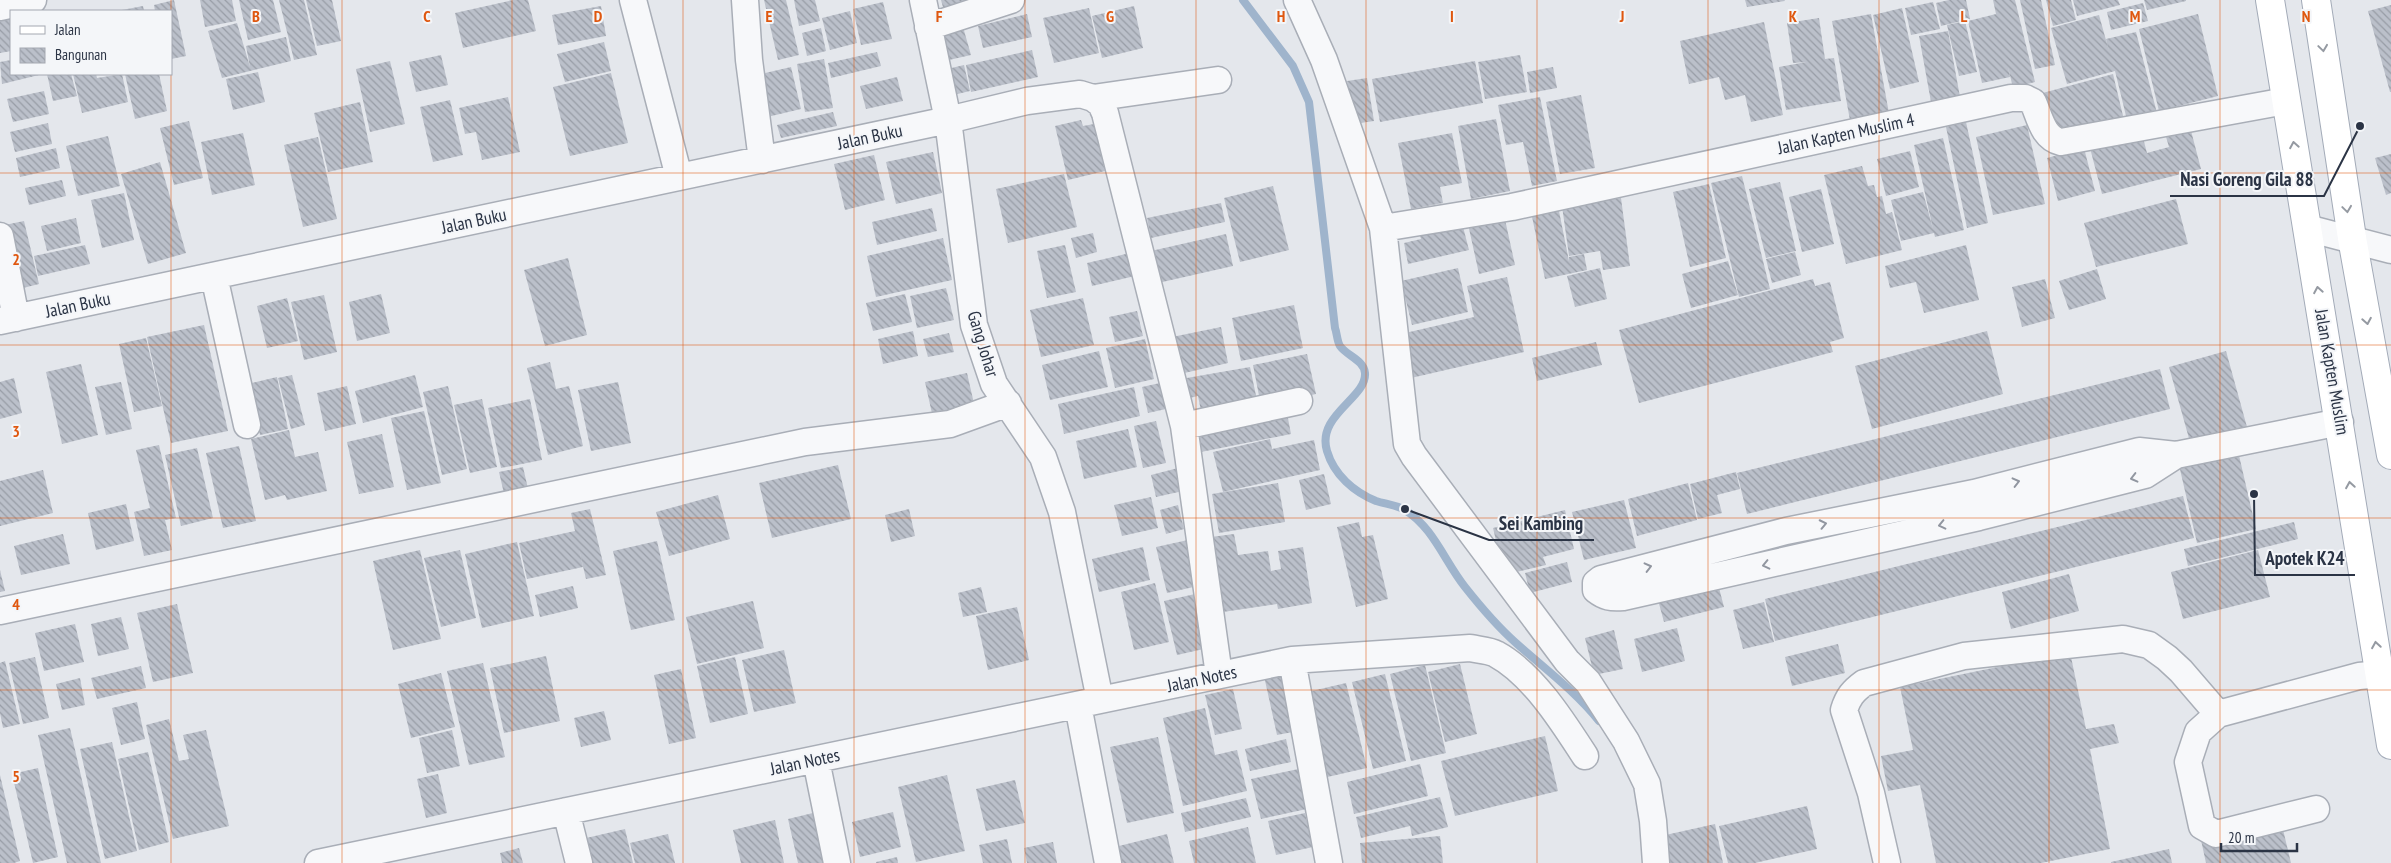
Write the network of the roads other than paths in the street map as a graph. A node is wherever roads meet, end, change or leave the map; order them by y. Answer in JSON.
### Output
{"nodes":[{"id":1,"x":33,"y":0,"type":"edge"},
{"id":2,"x":633,"y":0,"type":"edge"},
{"id":3,"x":745,"y":0,"type":"edge"},
{"id":4,"x":923,"y":0,"type":"edge"},
{"id":5,"x":1011,"y":0,"type":"edge"},
{"id":6,"x":1297,"y":0,"type":"edge"},
{"id":7,"x":2270,"y":0,"type":"edge"},
{"id":8,"x":2316,"y":0,"type":"edge"},
{"id":9,"x":0,"y":7,"type":"edge"},
{"id":10,"x":928,"y":27,"type":"junction"},
{"id":11,"x":1218,"y":80,"type":"dead end"},
{"id":12,"x":1093,"y":98,"type":"junction"},
{"id":13,"x":2286,"y":101,"type":"junction"},
{"id":14,"x":948,"y":120,"type":"junction"},
{"id":15,"x":762,"y":160,"type":"junction"},
{"id":16,"x":680,"y":177,"type":"junction"},
{"id":17,"x":1383,"y":228,"type":"junction"},
{"id":18,"x":2307,"y":228,"type":"junction"},
{"id":19,"x":0,"y":236,"type":"edge"},
{"id":20,"x":2352,"y":238,"type":"junction"},
{"id":21,"x":2391,"y":250,"type":"edge"},
{"id":22,"x":214,"y":276,"type":"junction"},
{"id":23,"x":8,"y":320,"type":"edge"},
{"id":24,"x":1299,"y":401,"type":"dead end"},
{"id":25,"x":1008,"y":403,"type":"junction"},
{"id":26,"x":2340,"y":422,"type":"junction"},
{"id":27,"x":247,"y":425,"type":"dead end"},
{"id":28,"x":1184,"y":426,"type":"junction"},
{"id":29,"x":2391,"y":455,"type":"edge"},
{"id":30,"x":1976,"y":505,"type":"junction"},
{"id":31,"x":1786,"y":531,"type":"junction"},
{"id":32,"x":1794,"y":558,"type":"junction"},
{"id":33,"x":0,"y":611,"type":"edge"},
{"id":34,"x":1292,"y":660,"type":"junction"},
{"id":35,"x":2386,"y":673,"type":"edge"},
{"id":36,"x":1219,"y":675,"type":"junction"},
{"id":37,"x":1089,"y":703,"type":"junction"},
{"id":38,"x":2218,"y":714,"type":"junction"},
{"id":39,"x":2391,"y":745,"type":"edge"},
{"id":40,"x":1585,"y":756,"type":"dead end"},
{"id":41,"x":816,"y":760,"type":"junction"},
{"id":42,"x":2316,"y":809,"type":"dead end"},
{"id":43,"x":566,"y":811,"type":"junction"},
{"id":44,"x":318,"y":863,"type":"edge"},
{"id":45,"x":579,"y":863,"type":"edge"},
{"id":46,"x":838,"y":863,"type":"edge"},
{"id":47,"x":1108,"y":863,"type":"edge"},
{"id":48,"x":1329,"y":863,"type":"edge"},
{"id":49,"x":1656,"y":863,"type":"edge"},
{"id":50,"x":1888,"y":863,"type":"edge"}],
"edges":[{"from":1,"to":9,"type":"street"},
{"from":2,"to":16,"type":"street"},
{"from":3,"to":15,"type":"street"},
{"from":4,"to":10,"type":"street","name":"Gang Johar"},
{"from":5,"to":10,"type":"street"},
{"from":6,"to":17,"type":"street"},
{"from":7,"to":13,"type":"main road","name":"Jalan Kapten Muslim"},
{"from":8,"to":20,"type":"main road","one_way":true},
{"from":10,"to":14,"type":"street","name":"Gang Johar"},
{"from":11,"to":12,"type":"street","name":"Jalan Buku"},
{"from":12,"to":14,"type":"street","name":"Jalan Buku"},
{"from":12,"to":28,"type":"street"},
{"from":13,"to":17,"type":"street","name":"Jalan Kapten Muslim 4"},
{"from":18,"to":13,"type":"main road","name":"Jalan Kapten Muslim","one_way":true},
{"from":14,"to":15,"type":"street","name":"Jalan Buku"},
{"from":14,"to":25,"type":"street","name":"Gang Johar"},
{"from":15,"to":16,"type":"street","name":"Jalan Buku"},
{"from":16,"to":22,"type":"street","name":"Jalan Buku"},
{"from":17,"to":49,"type":"street"},
{"from":18,"to":20,"type":"street"},
{"from":26,"to":18,"type":"main road","name":"Jalan Kapten Muslim","one_way":true},
{"from":19,"to":23,"type":"street"},
{"from":20,"to":21,"type":"street"},
{"from":20,"to":29,"type":"main road","one_way":true},
{"from":22,"to":23,"type":"street","name":"Jalan Buku"},
{"from":22,"to":27,"type":"street"},
{"from":24,"to":28,"type":"street"},
{"from":25,"to":33,"type":"street"},
{"from":25,"to":37,"type":"street","name":"Gang Johar"},
{"from":26,"to":30,"type":"street"},
{"from":35,"to":26,"type":"main road","name":"Jalan Kapten Muslim","one_way":true},
{"from":28,"to":36,"type":"street"},
{"from":31,"to":30,"type":"street","one_way":true},
{"from":30,"to":32,"type":"street","one_way":true},
{"from":31,"to":32,"type":"street"},
{"from":32,"to":31,"type":"street","one_way":true},
{"from":34,"to":36,"type":"street","name":"Jalan Notes"},
{"from":34,"to":40,"type":"street","name":"Jalan Notes"},
{"from":34,"to":48,"type":"street"},
{"from":35,"to":38,"type":"street"},
{"from":35,"to":39,"type":"main road","name":"Jalan Kapten Muslim"},
{"from":36,"to":37,"type":"street","name":"Jalan Notes"},
{"from":37,"to":41,"type":"street","name":"Jalan Notes"},
{"from":37,"to":47,"type":"street","name":"Gang Johar"},
{"from":38,"to":42,"type":"street"},
{"from":38,"to":50,"type":"street"},
{"from":41,"to":43,"type":"street","name":"Jalan Notes"},
{"from":41,"to":46,"type":"street"},
{"from":43,"to":44,"type":"street","name":"Jalan Notes"},
{"from":43,"to":45,"type":"street"}]}
